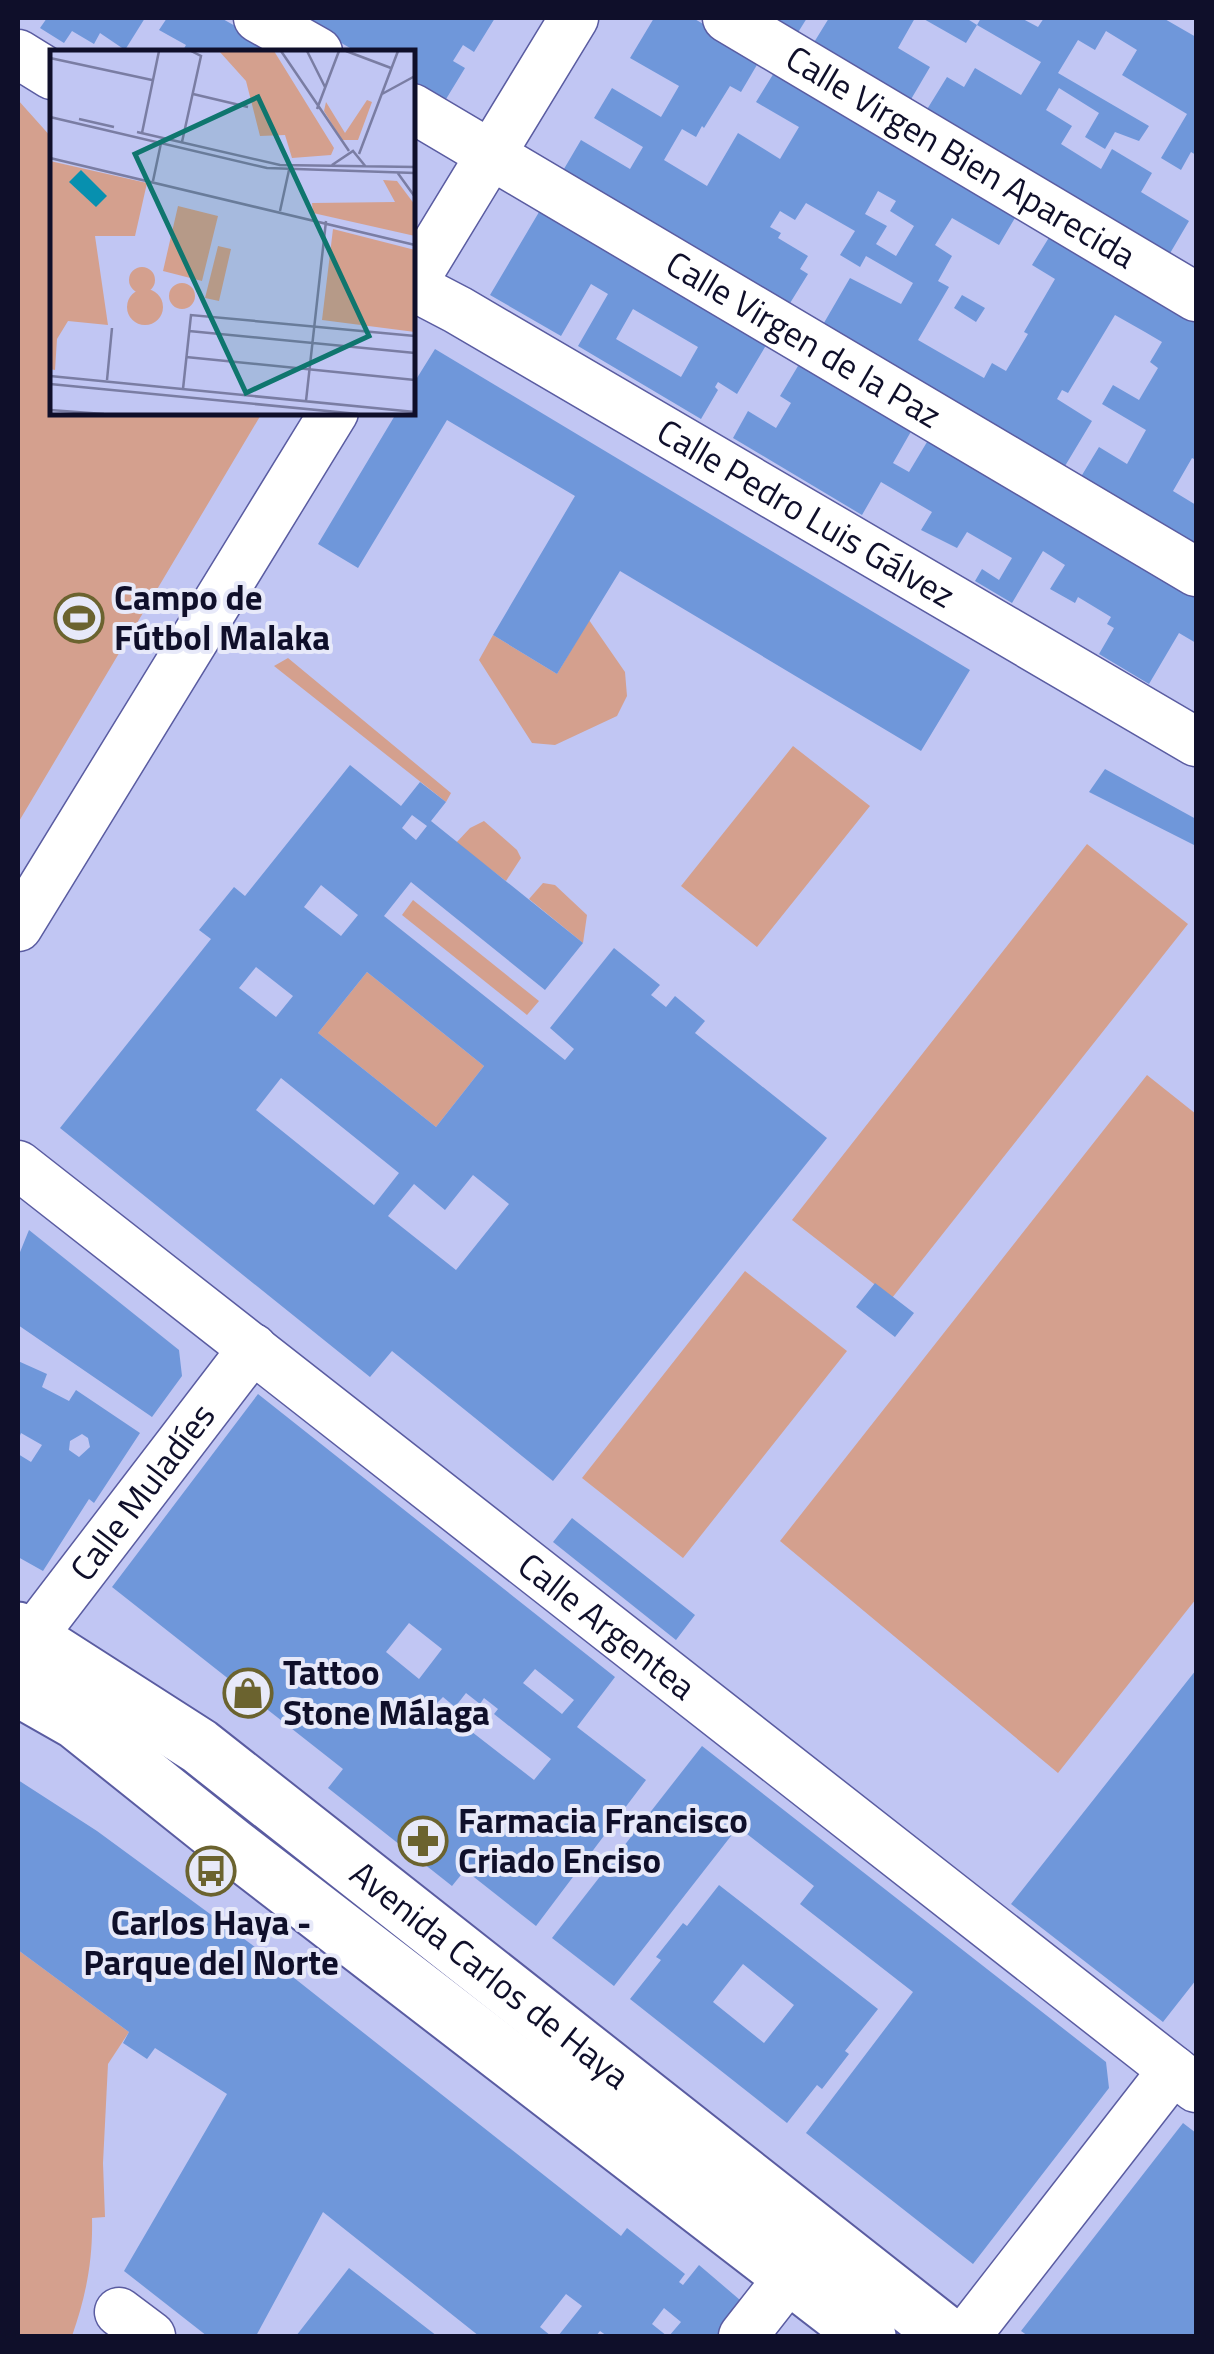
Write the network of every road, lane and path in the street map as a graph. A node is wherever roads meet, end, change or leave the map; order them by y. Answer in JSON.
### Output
{"nodes":[{"id":1,"x":258,"y":18,"type":"edge"},
{"id":2,"x":574,"y":18,"type":"edge"},
{"id":3,"x":727,"y":18,"type":"edge"},
{"id":4,"x":314,"y":50,"type":"edge"},
{"id":5,"x":18,"y":54,"type":"edge"},
{"id":6,"x":50,"y":74,"type":"edge"},
{"id":7,"x":415,"y":110,"type":"edge"},
{"id":8,"x":491,"y":155,"type":"junction"},
{"id":9,"x":415,"y":280,"type":"edge"},
{"id":10,"x":415,"y":287,"type":"edge"},
{"id":11,"x":1196,"y":296,"type":"edge"},
{"id":12,"x":332,"y":415,"type":"edge"},
{"id":13,"x":1196,"y":572,"type":"edge"},
{"id":14,"x":1196,"y":742,"type":"edge"},
{"id":15,"x":18,"y":927,"type":"edge"},
{"id":16,"x":18,"y":1165,"type":"edge"},
{"id":17,"x":253,"y":1348,"type":"junction"},
{"id":18,"x":21,"y":1657,"type":"edge"},
{"id":19,"x":1185,"y":2079,"type":"edge"},
{"id":20,"x":790,"y":2276,"type":"junction"},
{"id":21,"x":744,"y":2336,"type":"edge"},
{"id":22,"x":868,"y":2336,"type":"edge"},
{"id":23,"x":948,"y":2336,"type":"edge"},
{"id":24,"x":966,"y":2336,"type":"edge"}],
"edges":[{"from":1,"to":4,"type":"street"},
{"from":2,"to":8,"type":"street"},
{"from":3,"to":11,"type":"street","name":"Calle Virgen Bien Aparecida"},
{"from":5,"to":6,"type":"street"},
{"from":7,"to":8,"type":"street","name":"Calle Virgen de la Paz"},
{"from":8,"to":9,"type":"street"},
{"from":8,"to":13,"type":"street","name":"Calle Virgen de la Paz"},
{"from":10,"to":14,"type":"street","name":"Calle Pedro Luis Gálvez"},
{"from":12,"to":15,"type":"street"},
{"from":16,"to":17,"type":"street","name":"Calle Argentea"},
{"from":17,"to":18,"type":"street","name":"Calle Muladíes"},
{"from":17,"to":19,"type":"street","name":"Calle Argentea"},
{"from":18,"to":20,"type":"main road","name":"Avenida Carlos de Haya"},
{"from":18,"to":23,"type":"main road","name":"Avenida Carlos de Haya"},
{"from":19,"to":24,"type":"street"},
{"from":20,"to":21,"type":"street"},
{"from":20,"to":22,"type":"main road","name":"Avenida Carlos de Haya"}]}
